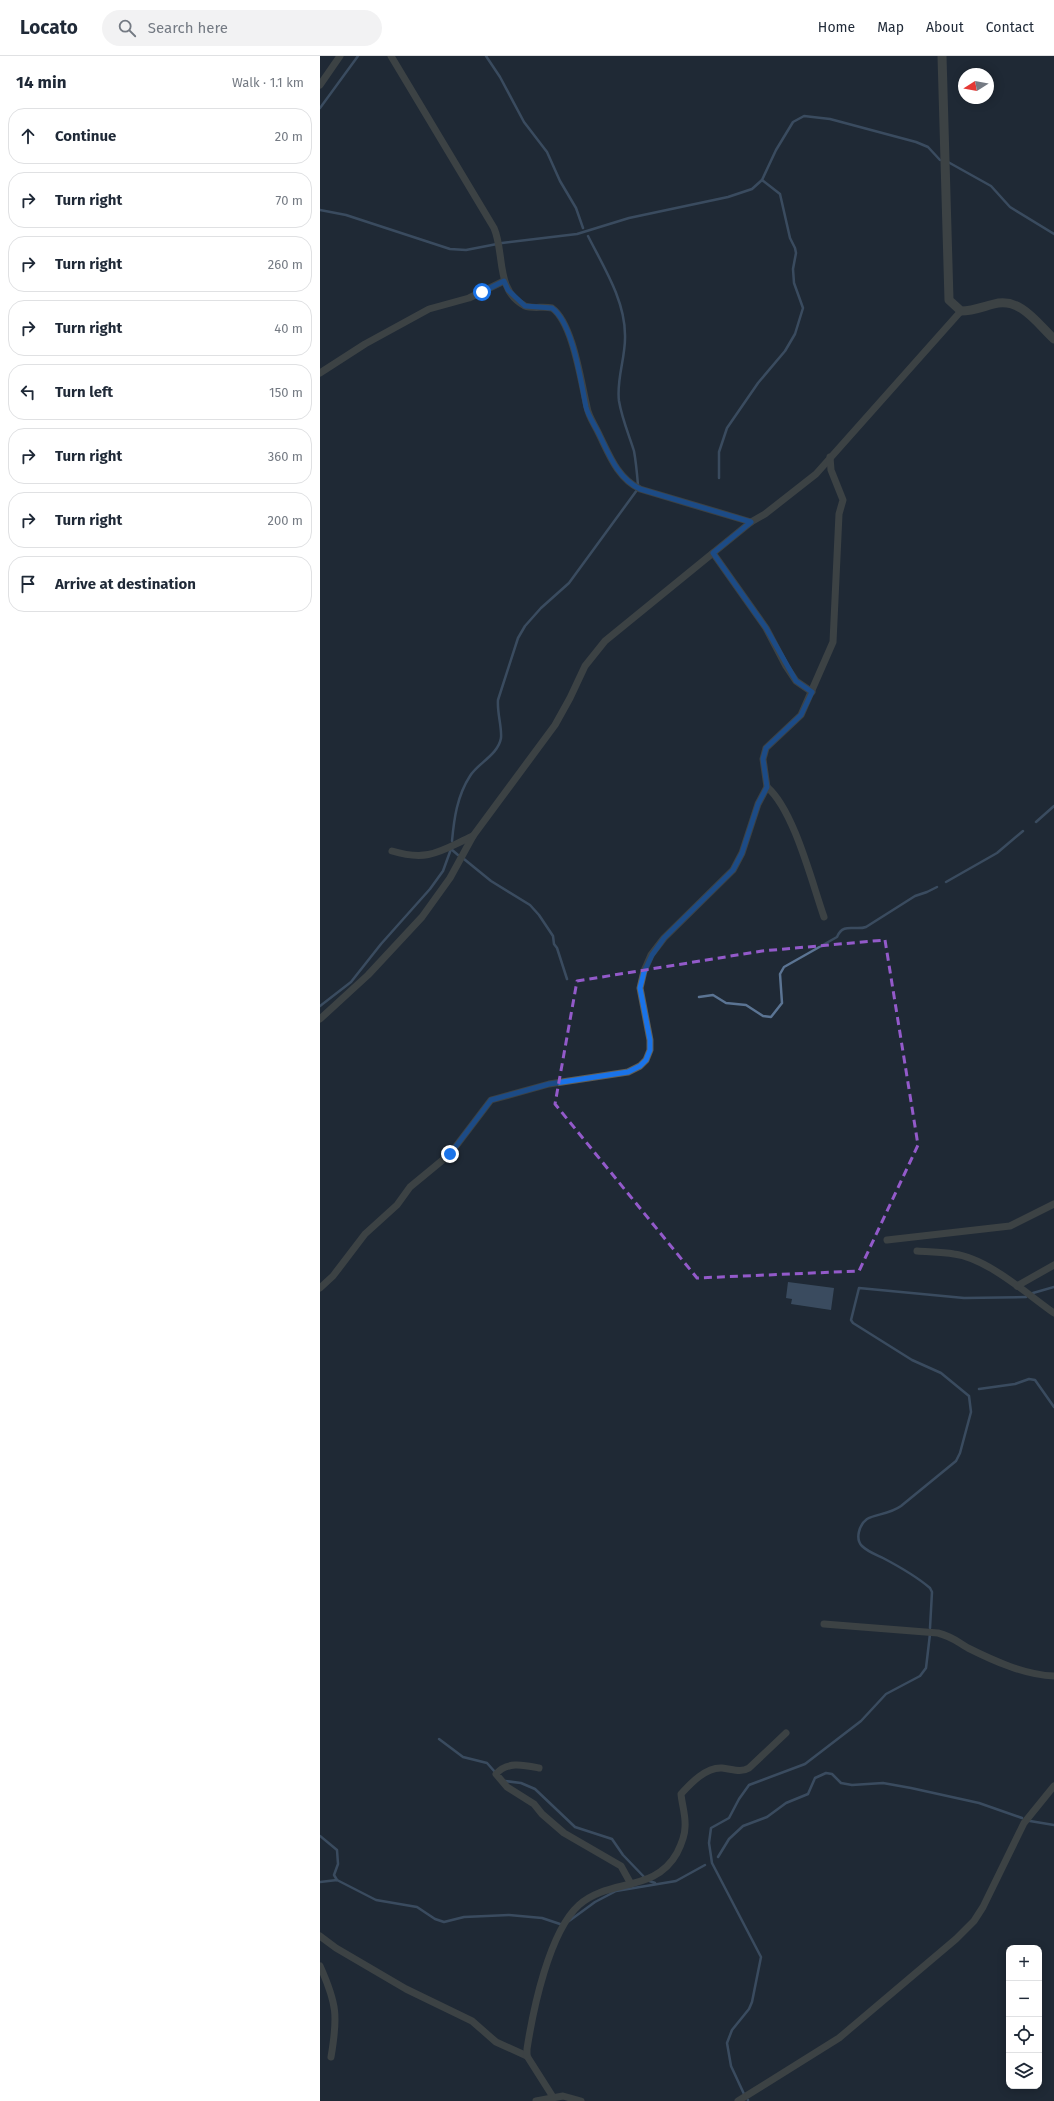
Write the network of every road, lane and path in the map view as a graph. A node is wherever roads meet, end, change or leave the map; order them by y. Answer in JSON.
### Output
{"nodes":[{"id":1,"x":340,"y":56,"type":"edge"},
{"id":2,"x":391,"y":56,"type":"edge"},
{"id":3,"x":942,"y":56,"type":"edge"},
{"id":4,"x":320,"y":85,"type":"edge"},
{"id":5,"x":504,"y":281,"type":"junction"},
{"id":6,"x":961,"y":311,"type":"junction"},
{"id":7,"x":1054,"y":339,"type":"edge"},
{"id":8,"x":320,"y":373,"type":"edge"},
{"id":9,"x":830,"y":456,"type":"junction"},
{"id":10,"x":751,"y":522,"type":"junction"},
{"id":11,"x":713,"y":553,"type":"junction"},
{"id":12,"x":812,"y":692,"type":"junction"},
{"id":13,"x":767,"y":787,"type":"junction"},
{"id":14,"x":473,"y":836,"type":"junction"},
{"id":15,"x":392,"y":851,"type":"dead end"},
{"id":16,"x":824,"y":917,"type":"dead end"},
{"id":17,"x":320,"y":1019,"type":"edge"},
{"id":18,"x":1054,"y":1204,"type":"edge"},
{"id":19,"x":887,"y":1240,"type":"dead end"},
{"id":20,"x":917,"y":1251,"type":"dead end"},
{"id":21,"x":1054,"y":1265,"type":"edge"},
{"id":22,"x":1017,"y":1286,"type":"junction"},
{"id":23,"x":320,"y":1288,"type":"edge"},
{"id":24,"x":1054,"y":1313,"type":"edge"},
{"id":25,"x":824,"y":1624,"type":"dead end"},
{"id":26,"x":1054,"y":1676,"type":"edge"},
{"id":27,"x":786,"y":1733,"type":"dead end"},
{"id":28,"x":539,"y":1768,"type":"dead end"},
{"id":29,"x":1054,"y":1786,"type":"edge"},
{"id":30,"x":631,"y":1884,"type":"junction"},
{"id":31,"x":320,"y":1936,"type":"edge"},
{"id":32,"x":320,"y":1966,"type":"edge"},
{"id":33,"x":527,"y":2056,"type":"junction"},
{"id":34,"x":331,"y":2057,"type":"dead end"},
{"id":35,"x":553,"y":2097,"type":"junction"},
{"id":36,"x":536,"y":2101,"type":"edge"},
{"id":37,"x":581,"y":2101,"type":"edge"},
{"id":38,"x":738,"y":2101,"type":"edge"}],
"edges":[{"from":1,"to":4,"type":"street"},
{"from":2,"to":5,"type":"street"},
{"from":3,"to":6,"type":"street"},
{"from":5,"to":8,"type":"street"},
{"from":5,"to":10,"type":"street"},
{"from":6,"to":7,"type":"street"},
{"from":6,"to":9,"type":"street"},
{"from":9,"to":10,"type":"street"},
{"from":9,"to":12,"type":"street"},
{"from":10,"to":11,"type":"street"},
{"from":11,"to":12,"type":"street"},
{"from":11,"to":14,"type":"street"},
{"from":12,"to":13,"type":"street"},
{"from":13,"to":16,"type":"street"},
{"from":13,"to":23,"type":"street"},
{"from":14,"to":15,"type":"street"},
{"from":14,"to":17,"type":"street"},
{"from":18,"to":19,"type":"street"},
{"from":20,"to":22,"type":"street"},
{"from":21,"to":22,"type":"street"},
{"from":22,"to":24,"type":"street"},
{"from":25,"to":26,"type":"street"},
{"from":27,"to":30,"type":"street"},
{"from":28,"to":30,"type":"street"},
{"from":29,"to":38,"type":"street"},
{"from":30,"to":33,"type":"street"},
{"from":31,"to":33,"type":"street"},
{"from":32,"to":34,"type":"street"},
{"from":33,"to":35,"type":"street"},
{"from":35,"to":36,"type":"street"},
{"from":35,"to":37,"type":"street"}]}
